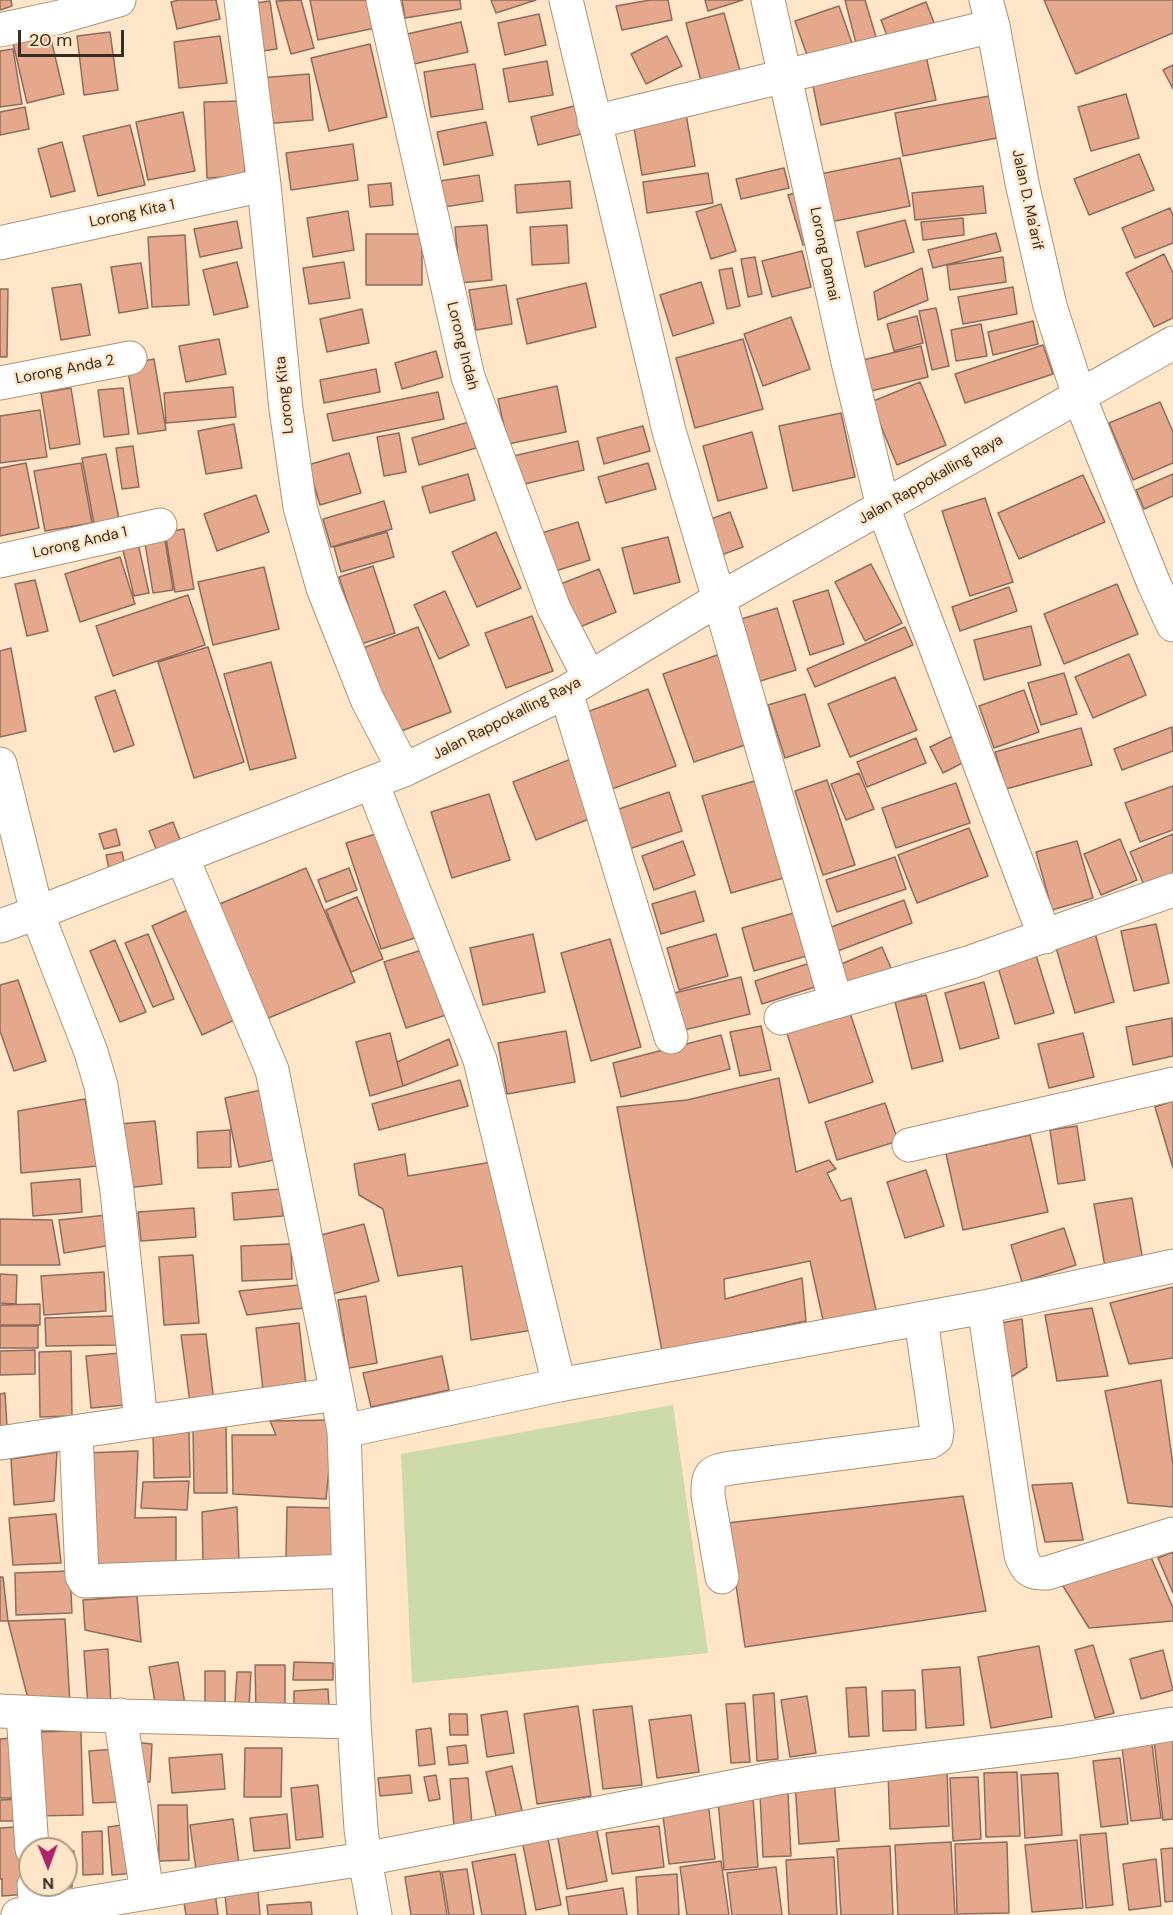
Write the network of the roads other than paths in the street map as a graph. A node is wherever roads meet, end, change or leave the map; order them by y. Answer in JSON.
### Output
{"nodes":[{"id":1,"x":119,"y":0,"type":"edge"},
{"id":2,"x":241,"y":0,"type":"edge"},
{"id":3,"x":383,"y":0,"type":"edge"},
{"id":4,"x":566,"y":0,"type":"edge"},
{"id":5,"x":768,"y":0,"type":"edge"},
{"id":6,"x":990,"y":13,"type":"edge"},
{"id":7,"x":0,"y":30,"type":"edge"},
{"id":8,"x":785,"y":76,"type":"junction"},
{"id":9,"x":594,"y":122,"type":"junction"},
{"id":10,"x":264,"y":185,"type":"junction"},
{"id":11,"x":0,"y":243,"type":"edge"},
{"id":12,"x":1173,"y":343,"type":"edge"},
{"id":13,"x":130,"y":358,"type":"dead end"},
{"id":14,"x":0,"y":383,"type":"edge"},
{"id":15,"x":1079,"y":396,"type":"junction"},
{"id":16,"x":883,"y":507,"type":"junction"},
{"id":17,"x":160,"y":525,"type":"dead end"},
{"id":18,"x":0,"y":561,"type":"edge"},
{"id":19,"x":719,"y":599,"type":"junction"},
{"id":20,"x":1173,"y":625,"type":"edge"},
{"id":21,"x":578,"y":684,"type":"junction"},
{"id":22,"x":0,"y":764,"type":"edge"},
{"id":23,"x":404,"y":770,"type":"junction"},
{"id":24,"x":372,"y":783,"type":"junction"},
{"id":25,"x":182,"y":857,"type":"junction"},
{"id":26,"x":1173,"y":891,"type":"edge"},
{"id":27,"x":37,"y":913,"type":"junction"},
{"id":28,"x":0,"y":926,"type":"edge"},
{"id":29,"x":1045,"y":937,"type":"junction"},
{"id":30,"x":836,"y":1002,"type":"junction"},
{"id":31,"x":782,"y":1018,"type":"dead end"},
{"id":32,"x":671,"y":1037,"type":"dead end"},
{"id":33,"x":1173,"y":1084,"type":"edge"},
{"id":34,"x":909,"y":1145,"type":"dead end"},
{"id":35,"x":1173,"y":1266,"type":"edge"},
{"id":36,"x":984,"y":1307,"type":"junction"},
{"id":37,"x":921,"y":1319,"type":"junction"},
{"id":38,"x":559,"y":1385,"type":"junction"},
{"id":39,"x":337,"y":1394,"type":"junction"},
{"id":40,"x":141,"y":1422,"type":"junction"},
{"id":41,"x":344,"y":1431,"type":"junction"},
{"id":42,"x":76,"y":1432,"type":"junction"},
{"id":43,"x":0,"y":1443,"type":"edge"},
{"id":44,"x":1173,"y":1534,"type":"edge"},
{"id":45,"x":349,"y":1571,"type":"junction"},
{"id":46,"x":722,"y":1577,"type":"dead end"},
{"id":47,"x":11,"y":1712,"type":"edge"},
{"id":48,"x":120,"y":1715,"type":"junction"},
{"id":49,"x":354,"y":1722,"type":"junction"},
{"id":50,"x":1173,"y":1724,"type":"edge"},
{"id":51,"x":30,"y":1837,"type":"edge"},
{"id":52,"x":365,"y":1859,"type":"junction"},
{"id":53,"x":147,"y":1893,"type":"junction"},
{"id":54,"x":31,"y":1907,"type":"edge"},
{"id":55,"x":375,"y":1915,"type":"edge"}],
"edges":[{"from":1,"to":7,"type":"street"},
{"from":2,"to":10,"type":"street","name":"Lorong Kita"},
{"from":3,"to":21,"type":"street","name":"Lorong Indah"},
{"from":4,"to":9,"type":"street"},
{"from":5,"to":8,"type":"street","name":"Lorong Damai"},
{"from":6,"to":8,"type":"street"},
{"from":6,"to":15,"type":"street","name":"Jalan D. Ma'arif"},
{"from":8,"to":9,"type":"street"},
{"from":8,"to":16,"type":"street","name":"Lorong Damai"},
{"from":9,"to":19,"type":"street"},
{"from":10,"to":11,"type":"street","name":"Lorong Kita 1"},
{"from":10,"to":23,"type":"street","name":"Lorong Kita"},
{"from":12,"to":15,"type":"street","name":"Jalan Rappokalling Raya"},
{"from":13,"to":14,"type":"street","name":"Lorong Anda 2"},
{"from":15,"to":16,"type":"street","name":"Jalan Rappokalling Raya"},
{"from":15,"to":20,"type":"street","name":"Jalan D. Ma'arif"},
{"from":16,"to":19,"type":"street","name":"Jalan Rappokalling Raya"},
{"from":16,"to":29,"type":"street","name":"Lorong Damai"},
{"from":17,"to":18,"type":"street","name":"Lorong Anda 1"},
{"from":19,"to":21,"type":"street","name":"Jalan Rappokalling Raya"},
{"from":19,"to":30,"type":"street"},
{"from":21,"to":23,"type":"street","name":"Jalan Rappokalling Raya"},
{"from":21,"to":32,"type":"street","name":"Lorong Indah"},
{"from":22,"to":27,"type":"street"},
{"from":23,"to":24,"type":"street","name":"Jalan Rappokalling Raya"},
{"from":24,"to":25,"type":"street","name":"Jalan Rappokalling Raya"},
{"from":24,"to":38,"type":"street"},
{"from":25,"to":27,"type":"street","name":"Jalan Rappokalling Raya"},
{"from":25,"to":39,"type":"street"},
{"from":26,"to":29,"type":"street"},
{"from":27,"to":28,"type":"street","name":"Jalan Rappokalling Raya"},
{"from":27,"to":40,"type":"street"},
{"from":29,"to":30,"type":"street"},
{"from":30,"to":31,"type":"street"},
{"from":33,"to":34,"type":"street"},
{"from":35,"to":36,"type":"street"},
{"from":36,"to":37,"type":"street"},
{"from":36,"to":44,"type":"street"},
{"from":37,"to":38,"type":"street"},
{"from":37,"to":46,"type":"street"},
{"from":38,"to":41,"type":"street"},
{"from":39,"to":40,"type":"street"},
{"from":39,"to":41,"type":"street"},
{"from":40,"to":42,"type":"street"},
{"from":41,"to":45,"type":"street"},
{"from":42,"to":43,"type":"street"},
{"from":42,"to":45,"type":"street"},
{"from":45,"to":49,"type":"street"},
{"from":47,"to":48,"type":"street"},
{"from":47,"to":51,"type":"street"},
{"from":48,"to":49,"type":"street"},
{"from":48,"to":53,"type":"street"},
{"from":49,"to":52,"type":"street"},
{"from":50,"to":52,"type":"street"},
{"from":52,"to":53,"type":"street"},
{"from":52,"to":55,"type":"street"},
{"from":53,"to":54,"type":"street"}]}
